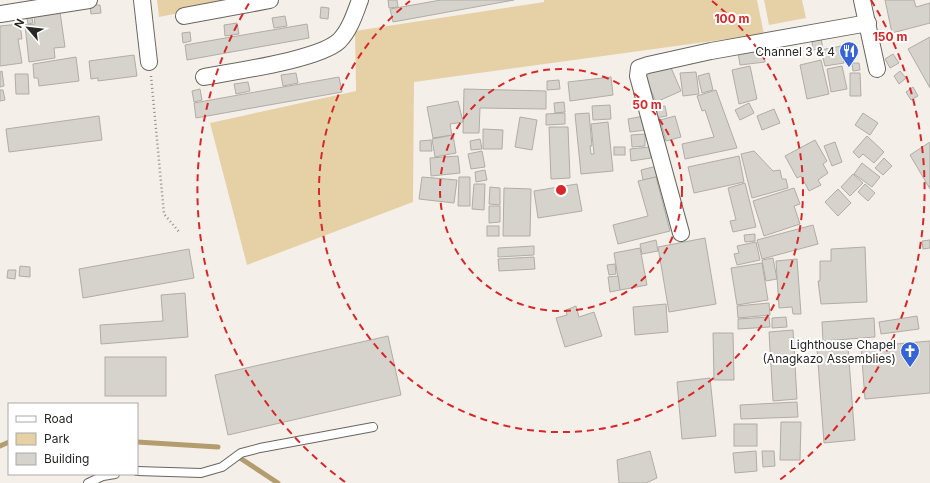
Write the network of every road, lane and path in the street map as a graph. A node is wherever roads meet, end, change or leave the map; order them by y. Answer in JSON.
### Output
{"nodes":[{"id":1,"x":89,"y":0,"type":"edge"},
{"id":2,"x":142,"y":0,"type":"edge"},
{"id":3,"x":270,"y":0,"type":"edge"},
{"id":4,"x":360,"y":0,"type":"edge"},
{"id":5,"x":862,"y":0,"type":"edge"},
{"id":6,"x":0,"y":14,"type":"edge"},
{"id":7,"x":184,"y":16,"type":"dead end"},
{"id":8,"x":868,"y":23,"type":"junction"},
{"id":9,"x":149,"y":62,"type":"joint"},
{"id":10,"x":877,"y":69,"type":"dead end"},
{"id":11,"x":204,"y":77,"type":"dead end"},
{"id":12,"x":180,"y":233,"type":"dead end"},
{"id":13,"x":681,"y":233,"type":"dead end"},
{"id":14,"x":373,"y":427,"type":"dead end"},
{"id":15,"x":138,"y":471,"type":"edge"},
{"id":16,"x":110,"y":475,"type":"edge"},
{"id":17,"x":88,"y":483,"type":"edge"}],
"edges":[{"from":1,"to":6,"type":"street"},
{"from":2,"to":9,"type":"street"},
{"from":3,"to":7,"type":"street"},
{"from":4,"to":11,"type":"street"},
{"from":5,"to":8,"type":"street"},
{"from":8,"to":10,"type":"street"},
{"from":8,"to":13,"type":"street"},
{"from":9,"to":12,"type":"path"},
{"from":14,"to":15,"type":"lane"},
{"from":16,"to":17,"type":"lane"}]}
